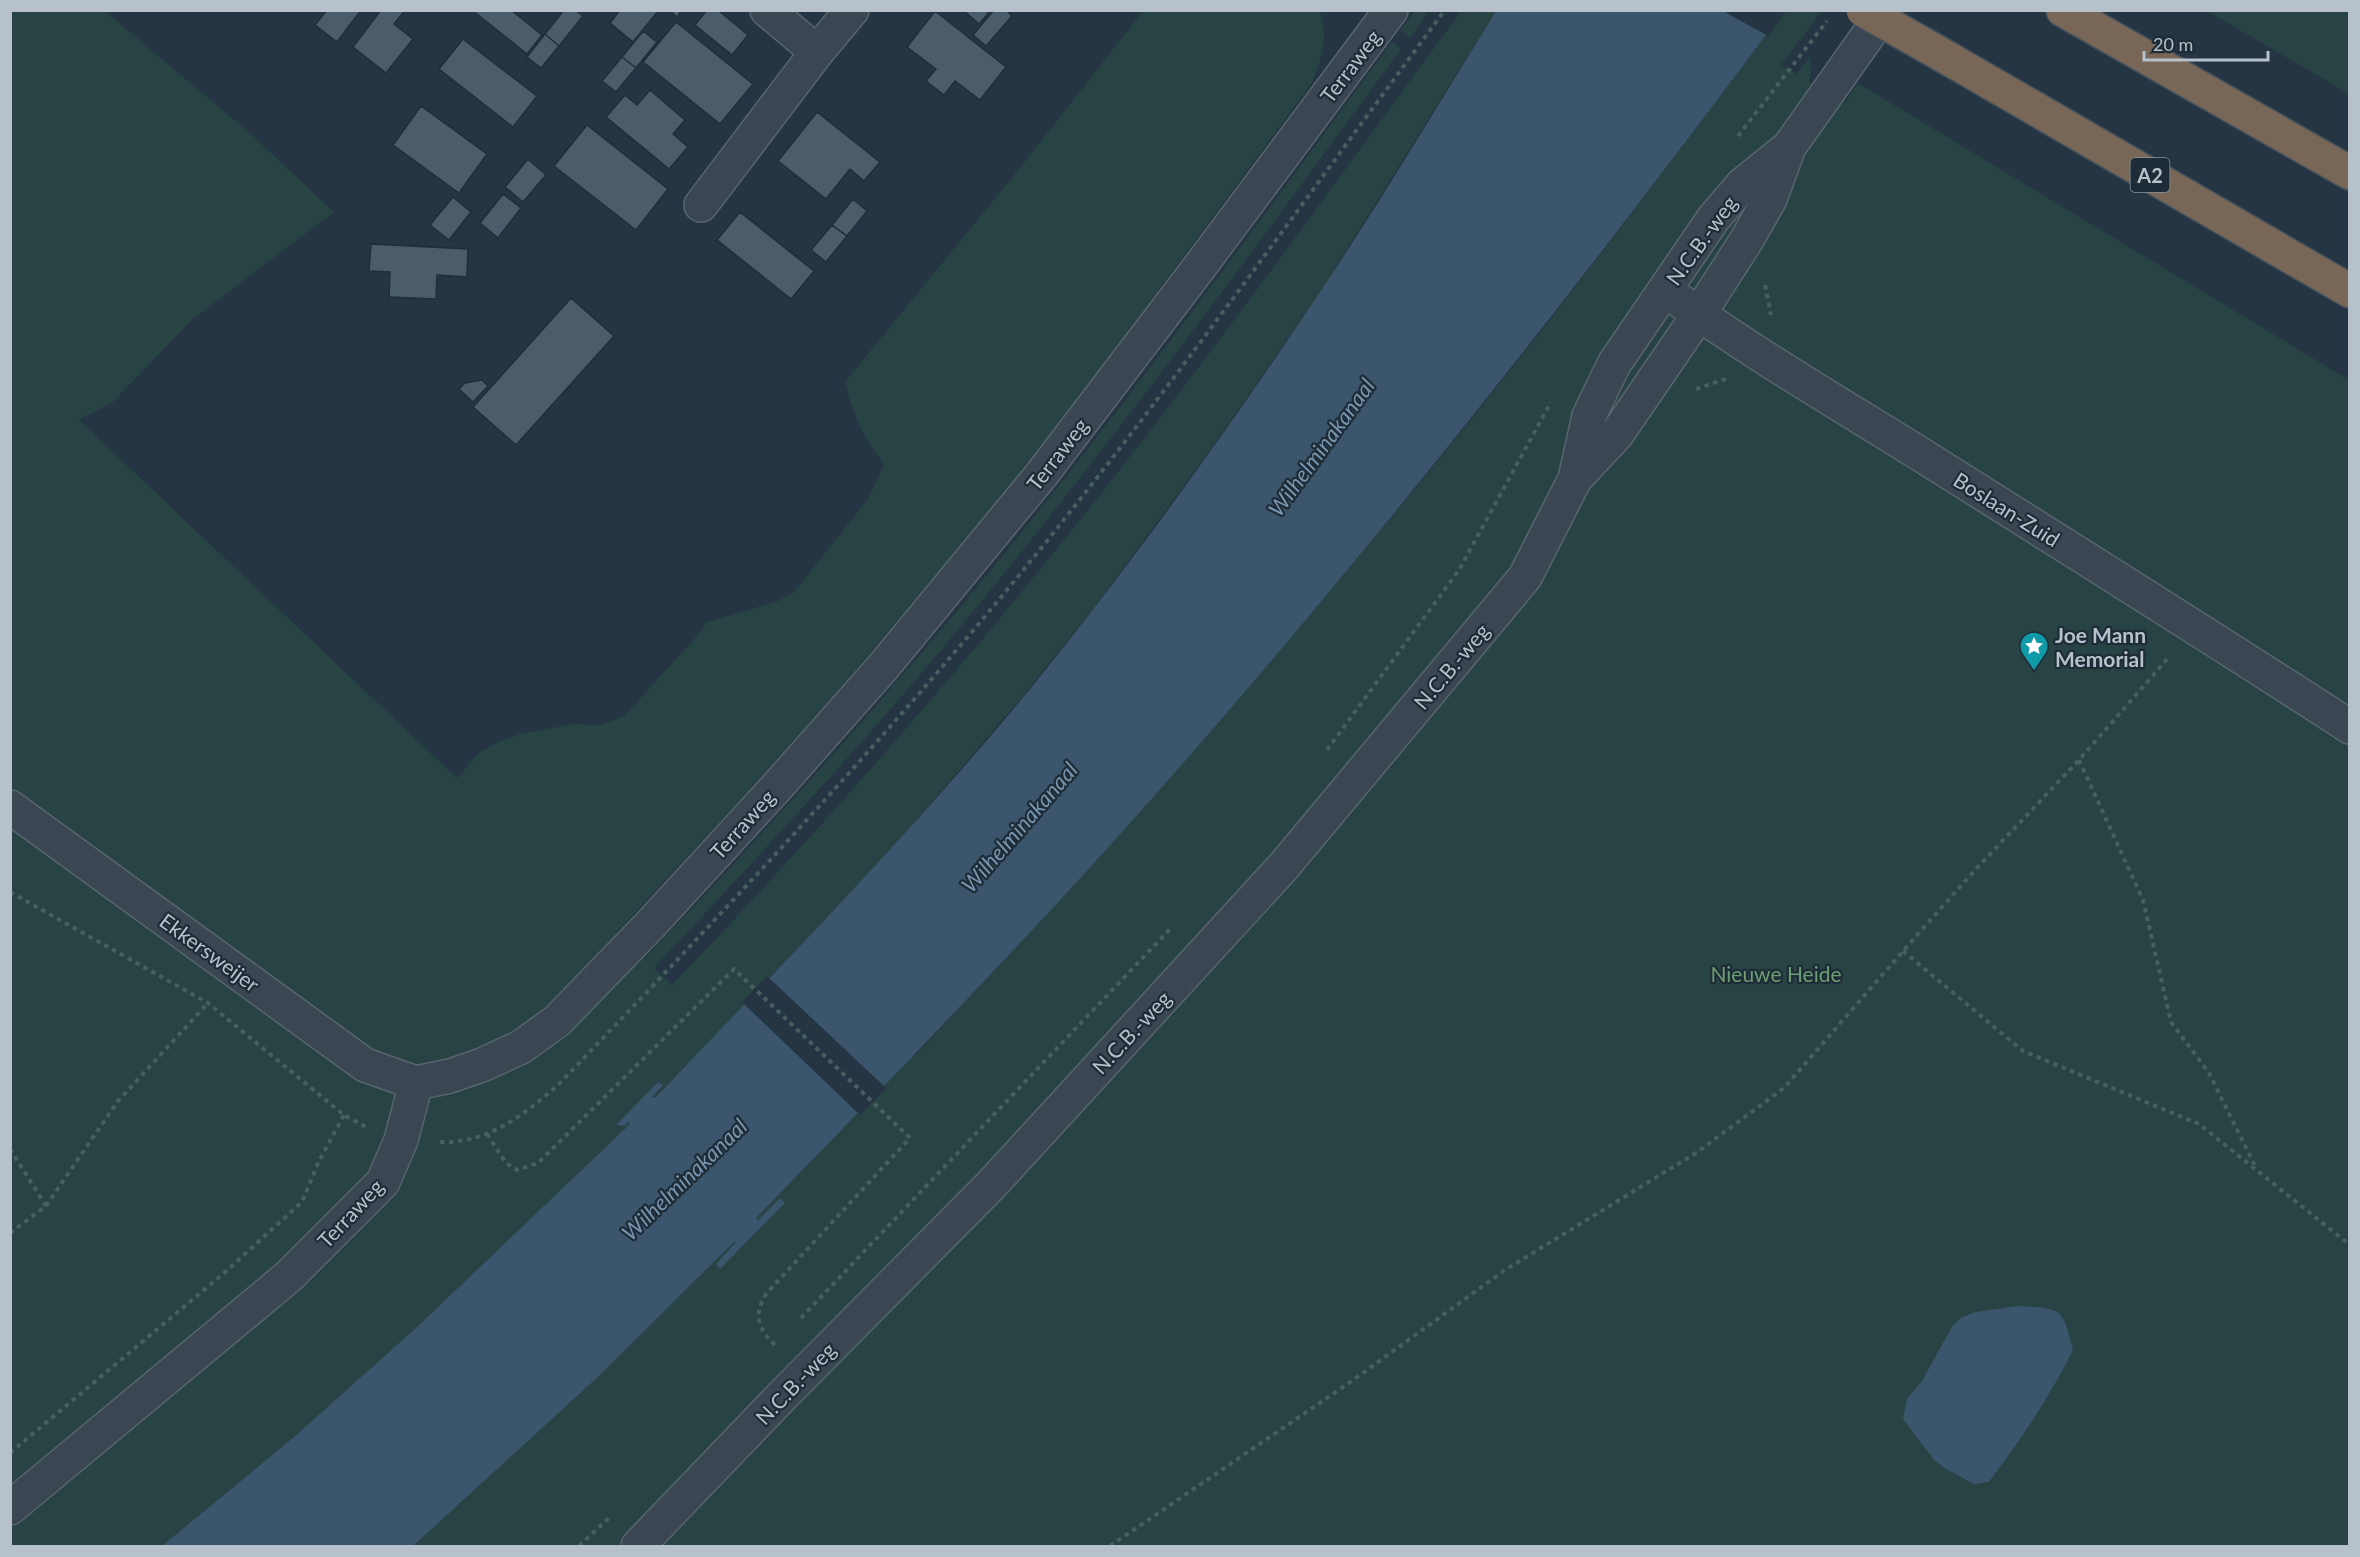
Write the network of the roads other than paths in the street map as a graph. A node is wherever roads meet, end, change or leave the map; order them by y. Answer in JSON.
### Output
{"nodes":[{"id":1,"x":767,"y":10,"type":"edge"},
{"id":2,"x":852,"y":10,"type":"edge"},
{"id":3,"x":1863,"y":10,"type":"edge"},
{"id":4,"x":1886,"y":10,"type":"edge"},
{"id":5,"x":2063,"y":10,"type":"edge"},
{"id":6,"x":1381,"y":14,"type":"edge"},
{"id":7,"x":817,"y":52,"type":"junction"},
{"id":8,"x":1789,"y":147,"type":"junction"},
{"id":9,"x":2349,"y":173,"type":"edge"},
{"id":10,"x":701,"y":205,"type":"dead end"},
{"id":11,"x":1665,"y":290,"type":"junction"},
{"id":12,"x":2349,"y":291,"type":"edge"},
{"id":13,"x":1699,"y":314,"type":"junction"},
{"id":14,"x":1575,"y":479,"type":"junction"},
{"id":15,"x":2349,"y":727,"type":"edge"},
{"id":16,"x":10,"y":807,"type":"edge"},
{"id":17,"x":416,"y":1083,"type":"junction"},
{"id":18,"x":10,"y":1508,"type":"edge"},
{"id":19,"x":638,"y":1546,"type":"edge"}],
"edges":[{"from":1,"to":7,"type":"street"},
{"from":2,"to":7,"type":"street"},
{"from":3,"to":12,"type":"highway","number":"A2","bridge":true},
{"from":4,"to":8,"type":"street","name":"N.C.B.-weg"},
{"from":5,"to":9,"type":"highway"},
{"from":6,"to":17,"type":"street","name":"Terraweg"},
{"from":7,"to":10,"type":"street"},
{"from":8,"to":11,"type":"street","name":"N.C.B.-weg"},
{"from":8,"to":13,"type":"street","name":"N.C.B.-weg"},
{"from":11,"to":13,"type":"street","name":"Boslaan-Zuid"},
{"from":11,"to":14,"type":"street","name":"N.C.B.-weg"},
{"from":13,"to":14,"type":"street","name":"N.C.B.-weg"},
{"from":13,"to":15,"type":"street","name":"Boslaan-Zuid"},
{"from":14,"to":19,"type":"street","name":"N.C.B.-weg"},
{"from":16,"to":17,"type":"street","name":"Ekkersweijer"},
{"from":17,"to":18,"type":"street","name":"Terraweg"}]}
